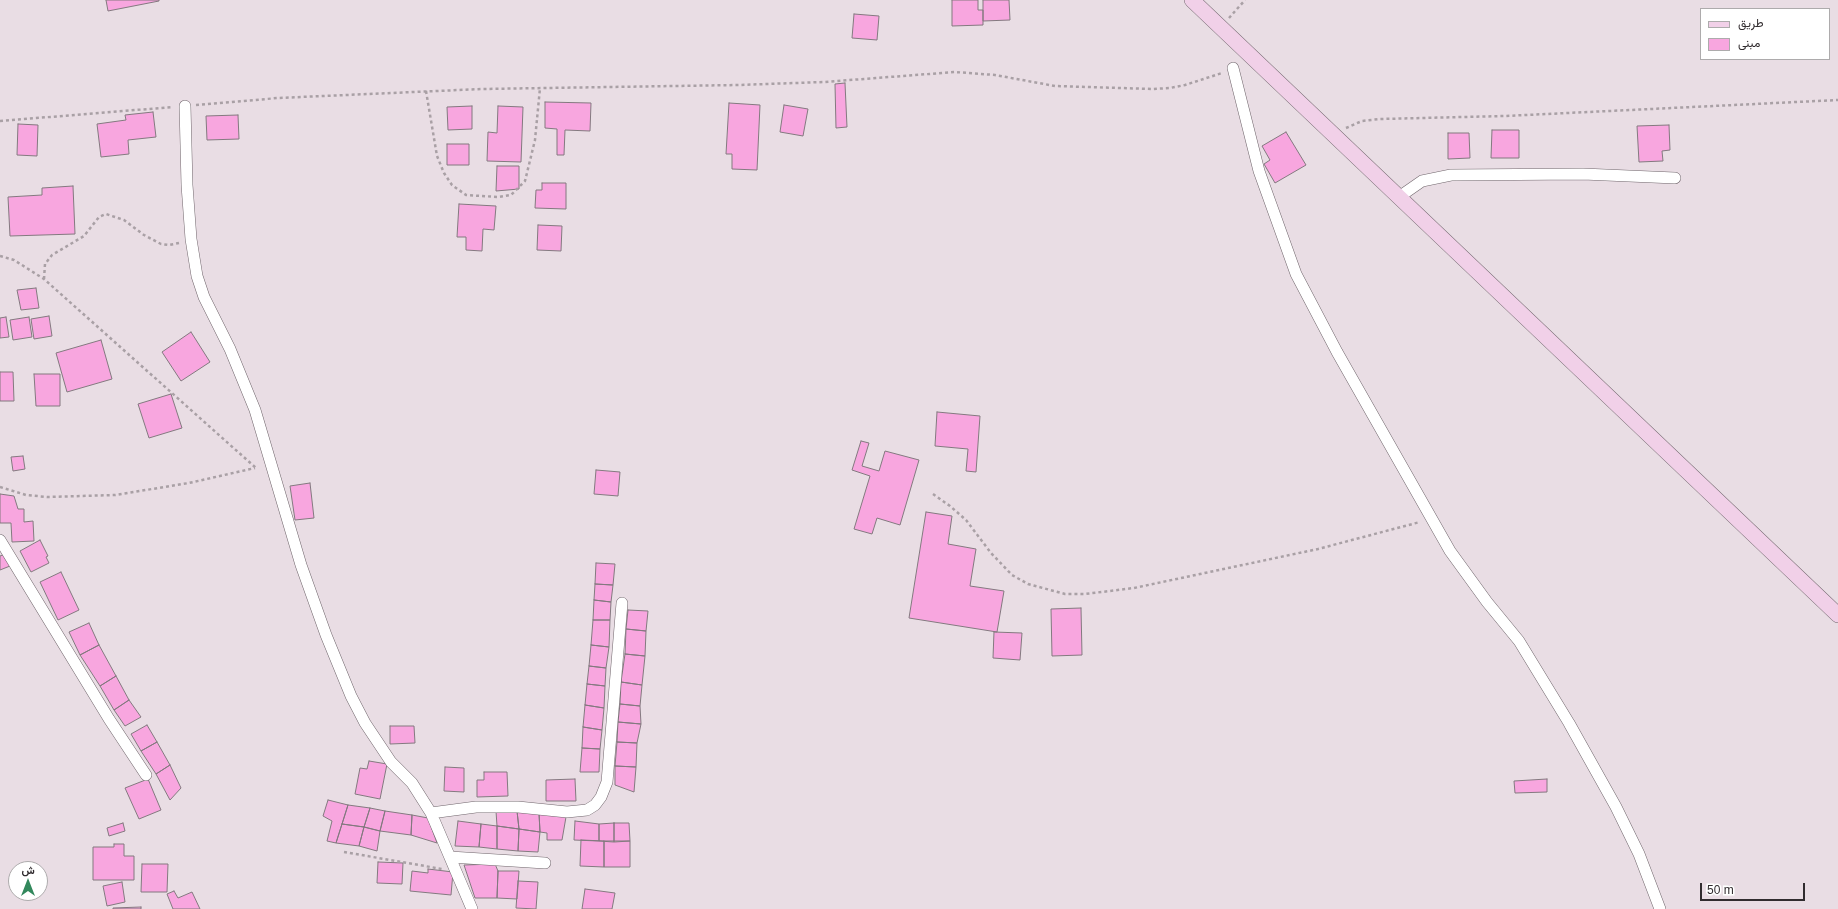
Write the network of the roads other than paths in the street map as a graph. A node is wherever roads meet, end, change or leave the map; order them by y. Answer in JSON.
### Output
{"nodes":[{"id":1,"x":1192,"y":0,"type":"edge"},
{"id":2,"x":1233,"y":68,"type":"road end"},
{"id":3,"x":185,"y":106,"type":"road end"},
{"id":4,"x":1675,"y":178,"type":"dead end"},
{"id":5,"x":1399,"y":197,"type":"junction"},
{"id":6,"x":0,"y":540,"type":"edge"},
{"id":7,"x":622,"y":604,"type":"dead end"},
{"id":8,"x":1838,"y":615,"type":"edge"},
{"id":9,"x":146,"y":776,"type":"dead end"},
{"id":10,"x":431,"y":813,"type":"junction"},
{"id":11,"x":450,"y":857,"type":"junction"},
{"id":12,"x":545,"y":864,"type":"dead end"},
{"id":13,"x":472,"y":909,"type":"edge"},
{"id":14,"x":1660,"y":909,"type":"edge"}],
"edges":[{"from":1,"to":5,"type":"main road"},
{"from":2,"to":14,"type":"street"},
{"from":3,"to":10,"type":"street"},
{"from":4,"to":5,"type":"street"},
{"from":5,"to":8,"type":"main road"},
{"from":6,"to":9,"type":"street"},
{"from":7,"to":10,"type":"street"},
{"from":10,"to":11,"type":"street"},
{"from":11,"to":12,"type":"street"},
{"from":11,"to":13,"type":"street"}]}
